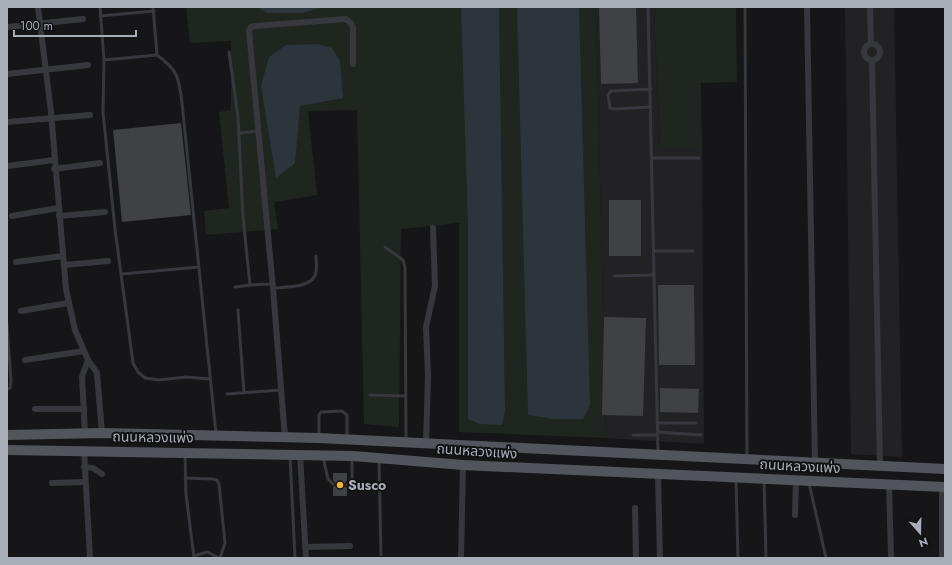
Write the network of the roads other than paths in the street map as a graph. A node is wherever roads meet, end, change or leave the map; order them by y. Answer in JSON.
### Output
{"nodes":[{"id":1,"x":38,"y":7,"type":"edge"},
{"id":2,"x":100,"y":7,"type":"edge"},
{"id":3,"x":153,"y":7,"type":"edge"},
{"id":4,"x":648,"y":7,"type":"edge"},
{"id":5,"x":744,"y":7,"type":"edge"},
{"id":6,"x":807,"y":7,"type":"edge"},
{"id":7,"x":870,"y":7,"type":"edge"},
{"id":8,"x":154,"y":12,"type":"junction"},
{"id":9,"x":100,"y":16,"type":"junction"},
{"id":10,"x":83,"y":18,"type":"dead end"},
{"id":11,"x":40,"y":23,"type":"junction"},
{"id":12,"x":7,"y":27,"type":"edge"},
{"id":13,"x":871,"y":43,"type":"junction"},
{"id":14,"x":228,"y":52,"type":"dead end"},
{"id":15,"x":157,"y":55,"type":"junction"},
{"id":16,"x":104,"y":60,"type":"junction"},
{"id":17,"x":872,"y":60,"type":"junction"},
{"id":18,"x":353,"y":64,"type":"dead end"},
{"id":19,"x":88,"y":65,"type":"dead end"},
{"id":20,"x":46,"y":70,"type":"junction"},
{"id":21,"x":7,"y":74,"type":"edge"},
{"id":22,"x":651,"y":89,"type":"junction"},
{"id":23,"x":651,"y":107,"type":"junction"},
{"id":24,"x":90,"y":115,"type":"dead end"},
{"id":25,"x":51,"y":118,"type":"junction"},
{"id":26,"x":7,"y":122,"type":"edge"},
{"id":27,"x":258,"y":131,"type":"junction"},
{"id":28,"x":240,"y":133,"type":"junction"},
{"id":29,"x":652,"y":158,"type":"junction"},
{"id":30,"x":699,"y":158,"type":"dead end"},
{"id":31,"x":54,"y":160,"type":"junction"},
{"id":32,"x":100,"y":163,"type":"dead end"},
{"id":33,"x":7,"y":166,"type":"edge"},
{"id":34,"x":54,"y":168,"type":"junction"},
{"id":35,"x":58,"y":208,"type":"junction"},
{"id":36,"x":105,"y":212,"type":"dead end"},
{"id":37,"x":12,"y":216,"type":"dead end"},
{"id":38,"x":59,"y":216,"type":"junction"},
{"id":39,"x":433,"y":228,"type":"dead end"},
{"id":40,"x":385,"y":247,"type":"dead end"},
{"id":41,"x":654,"y":251,"type":"junction"},
{"id":42,"x":693,"y":251,"type":"dead end"},
{"id":43,"x":63,"y":256,"type":"junction"},
{"id":44,"x":316,"y":256,"type":"dead end"},
{"id":45,"x":108,"y":261,"type":"dead end"},
{"id":46,"x":16,"y":262,"type":"dead end"},
{"id":47,"x":64,"y":265,"type":"junction"},
{"id":48,"x":199,"y":267,"type":"junction"},
{"id":49,"x":122,"y":274,"type":"junction"},
{"id":50,"x":654,"y":275,"type":"junction"},
{"id":51,"x":614,"y":276,"type":"dead end"},
{"id":52,"x":250,"y":285,"type":"junction"},
{"id":53,"x":273,"y":286,"type":"junction"},
{"id":54,"x":235,"y":287,"type":"dead end"},
{"id":55,"x":68,"y":303,"type":"junction"},
{"id":56,"x":238,"y":310,"type":"dead end"},
{"id":57,"x":21,"y":311,"type":"dead end"},
{"id":58,"x":7,"y":324,"type":"edge"},
{"id":59,"x":84,"y":351,"type":"junction"},
{"id":60,"x":25,"y":360,"type":"dead end"},
{"id":61,"x":88,"y":360,"type":"junction"},
{"id":62,"x":210,"y":379,"type":"junction"},
{"id":63,"x":7,"y":389,"type":"edge"},
{"id":64,"x":281,"y":390,"type":"junction"},
{"id":65,"x":244,"y":393,"type":"junction"},
{"id":66,"x":227,"y":394,"type":"dead end"},
{"id":67,"x":370,"y":395,"type":"dead end"},
{"id":68,"x":406,"y":396,"type":"junction"},
{"id":69,"x":35,"y":409,"type":"dead end"},
{"id":70,"x":84,"y":410,"type":"junction"},
{"id":71,"x":657,"y":423,"type":"junction"},
{"id":72,"x":696,"y":423,"type":"dead end"},
{"id":73,"x":85,"y":433,"type":"junction"},
{"id":74,"x":102,"y":433,"type":"junction"},
{"id":75,"x":657,"y":434,"type":"junction"},
{"id":76,"x":7,"y":435,"type":"edge"},
{"id":77,"x":216,"y":435,"type":"junction"},
{"id":78,"x":633,"y":435,"type":"dead end"},
{"id":79,"x":701,"y":435,"type":"dead end"},
{"id":80,"x":285,"y":438,"type":"junction"},
{"id":81,"x":319,"y":438,"type":"junction"},
{"id":82,"x":347,"y":440,"type":"junction"},
{"id":83,"x":406,"y":442,"type":"junction"},
{"id":84,"x":426,"y":444,"type":"junction"},
{"id":85,"x":7,"y":450,"type":"edge"},
{"id":86,"x":84,"y":450,"type":"junction"},
{"id":87,"x":185,"y":452,"type":"junction"},
{"id":88,"x":295,"y":454,"type":"junction"},
{"id":89,"x":322,"y":455,"type":"junction"},
{"id":90,"x":658,"y":455,"type":"junction"},
{"id":91,"x":352,"y":456,"type":"junction"},
{"id":92,"x":379,"y":457,"type":"junction"},
{"id":93,"x":747,"y":459,"type":"junction"},
{"id":94,"x":815,"y":462,"type":"junction"},
{"id":95,"x":463,"y":465,"type":"junction"},
{"id":96,"x":880,"y":466,"type":"junction"},
{"id":97,"x":84,"y":467,"type":"junction"},
{"id":98,"x":945,"y":469,"type":"edge"},
{"id":99,"x":102,"y":474,"type":"dead end"},
{"id":100,"x":658,"y":474,"type":"junction"},
{"id":101,"x":185,"y":478,"type":"junction"},
{"id":102,"x":736,"y":478,"type":"junction"},
{"id":103,"x":764,"y":479,"type":"junction"},
{"id":104,"x":796,"y":480,"type":"junction"},
{"id":105,"x":808,"y":481,"type":"junction"},
{"id":106,"x":85,"y":482,"type":"junction"},
{"id":107,"x":52,"y":483,"type":"dead end"},
{"id":108,"x":333,"y":484,"type":"dead end"},
{"id":109,"x":889,"y":484,"type":"junction"},
{"id":110,"x":347,"y":485,"type":"dead end"},
{"id":111,"x":943,"y":487,"type":"edge"},
{"id":112,"x":635,"y":508,"type":"dead end"},
{"id":113,"x":795,"y":514,"type":"dead end"},
{"id":114,"x":350,"y":546,"type":"dead end"},
{"id":115,"x":305,"y":547,"type":"junction"},
{"id":116,"x":381,"y":555,"type":"dead end"},
{"id":117,"x":194,"y":557,"type":"edge"},
{"id":118,"x":90,"y":558,"type":"edge"},
{"id":119,"x":220,"y":558,"type":"edge"},
{"id":120,"x":295,"y":558,"type":"edge"},
{"id":121,"x":306,"y":558,"type":"edge"},
{"id":122,"x":461,"y":558,"type":"edge"},
{"id":123,"x":636,"y":558,"type":"edge"},
{"id":124,"x":660,"y":558,"type":"edge"},
{"id":125,"x":738,"y":558,"type":"edge"},
{"id":126,"x":766,"y":558,"type":"edge"},
{"id":127,"x":826,"y":558,"type":"edge"},
{"id":128,"x":891,"y":558,"type":"edge"},
{"id":129,"x":942,"y":558,"type":"edge"}],
"edges":[{"from":1,"to":11,"type":"street"},
{"from":2,"to":9,"type":"lane"},
{"from":3,"to":8,"type":"lane"},
{"from":4,"to":22,"type":"lane"},
{"from":5,"to":93,"type":"lane"},
{"from":6,"to":94,"type":"street"},
{"from":7,"to":13,"type":"street"},
{"from":8,"to":9,"type":"lane"},
{"from":8,"to":15,"type":"lane"},
{"from":9,"to":16,"type":"lane"},
{"from":10,"to":11,"type":"street"},
{"from":11,"to":12,"type":"street"},
{"from":11,"to":20,"type":"street"},
{"from":13,"to":17,"type":"street"},
{"from":13,"to":17,"type":"street"},
{"from":14,"to":28,"type":"lane"},
{"from":15,"to":16,"type":"lane"},
{"from":15,"to":48,"type":"lane"},
{"from":16,"to":49,"type":"lane"},
{"from":17,"to":96,"type":"street"},
{"from":18,"to":27,"type":"street"},
{"from":19,"to":20,"type":"street"},
{"from":20,"to":21,"type":"street"},
{"from":20,"to":25,"type":"street"},
{"from":22,"to":23,"type":"lane"},
{"from":22,"to":23,"type":"lane"},
{"from":23,"to":29,"type":"lane"},
{"from":24,"to":25,"type":"street"},
{"from":25,"to":26,"type":"street"},
{"from":25,"to":31,"type":"street"},
{"from":27,"to":28,"type":"lane"},
{"from":27,"to":53,"type":"street"},
{"from":28,"to":52,"type":"lane"},
{"from":29,"to":30,"type":"lane"},
{"from":29,"to":41,"type":"lane"},
{"from":31,"to":33,"type":"street"},
{"from":31,"to":34,"type":"street"},
{"from":32,"to":34,"type":"street"},
{"from":34,"to":35,"type":"street"},
{"from":35,"to":37,"type":"street"},
{"from":35,"to":38,"type":"street"},
{"from":36,"to":38,"type":"street"},
{"from":38,"to":43,"type":"street"},
{"from":39,"to":84,"type":"street"},
{"from":40,"to":68,"type":"lane"},
{"from":41,"to":42,"type":"lane"},
{"from":41,"to":50,"type":"lane"},
{"from":43,"to":46,"type":"street"},
{"from":43,"to":47,"type":"street"},
{"from":44,"to":53,"type":"lane"},
{"from":45,"to":47,"type":"street"},
{"from":47,"to":55,"type":"street"},
{"from":48,"to":49,"type":"lane"},
{"from":48,"to":62,"type":"lane"},
{"from":49,"to":62,"type":"lane"},
{"from":50,"to":51,"type":"lane"},
{"from":50,"to":71,"type":"lane"},
{"from":52,"to":53,"type":"lane"},
{"from":52,"to":54,"type":"lane"},
{"from":53,"to":64,"type":"street"},
{"from":55,"to":57,"type":"street"},
{"from":55,"to":59,"type":"street"},
{"from":56,"to":65,"type":"lane"},
{"from":58,"to":63,"type":"lane"},
{"from":59,"to":60,"type":"street"},
{"from":59,"to":61,"type":"street"},
{"from":61,"to":70,"type":"street"},
{"from":61,"to":74,"type":"street"},
{"from":62,"to":77,"type":"lane"},
{"from":64,"to":65,"type":"lane"},
{"from":64,"to":80,"type":"street"},
{"from":65,"to":66,"type":"lane"},
{"from":67,"to":68,"type":"lane"},
{"from":68,"to":83,"type":"lane"},
{"from":69,"to":70,"type":"street"},
{"from":70,"to":73,"type":"street"},
{"from":71,"to":72,"type":"lane"},
{"from":71,"to":75,"type":"lane"},
{"from":73,"to":74,"type":"main road","name":"ถนนหลวงแพ่ง"},
{"from":73,"to":76,"type":"main road","name":"ถนนหลวงแพ่ง"},
{"from":74,"to":77,"type":"main road","name":"ถนนหลวงแพ่ง"},
{"from":75,"to":78,"type":"lane"},
{"from":75,"to":79,"type":"lane"},
{"from":75,"to":90,"type":"lane"},
{"from":77,"to":80,"type":"main road","name":"ถนนหลวงแพ่ง"},
{"from":80,"to":81,"type":"main road","name":"ถนนหลวงแพ่ง"},
{"from":81,"to":82,"type":"main road","name":"ถนนหลวงแพ่ง"},
{"from":81,"to":82,"type":"lane"},
{"from":82,"to":83,"type":"main road","name":"ถนนหลวงแพ่ง"},
{"from":83,"to":84,"type":"main road","name":"ถนนหลวงแพ่ง"},
{"from":84,"to":90,"type":"main road","name":"ถนนหลวงแพ่ง"},
{"from":85,"to":86,"type":"main road","name":"ถนนหลวงแพ่ง"},
{"from":86,"to":87,"type":"main road","name":"ถนนหลวงแพ่ง"},
{"from":86,"to":97,"type":"street"},
{"from":87,"to":88,"type":"main road","name":"ถนนหลวงแพ่ง"},
{"from":87,"to":101,"type":"lane"},
{"from":88,"to":89,"type":"main road","name":"ถนนหลวงแพ่ง"},
{"from":88,"to":115,"type":"street"},
{"from":88,"to":120,"type":"lane"},
{"from":89,"to":91,"type":"main road","name":"ถนนหลวงแพ่ง"},
{"from":89,"to":108,"type":"lane"},
{"from":90,"to":93,"type":"main road","name":"ถนนหลวงแพ่ง"},
{"from":91,"to":92,"type":"main road","name":"ถนนหลวงแพ่ง"},
{"from":91,"to":110,"type":"lane"},
{"from":92,"to":95,"type":"main road","name":"ถนนหลวงแพ่ง"},
{"from":92,"to":116,"type":"lane"},
{"from":93,"to":94,"type":"main road","name":"ถนนหลวงแพ่ง"},
{"from":94,"to":96,"type":"main road","name":"ถนนหลวงแพ่ง"},
{"from":95,"to":100,"type":"main road","name":"ถนนหลวงแพ่ง"},
{"from":95,"to":122,"type":"street"},
{"from":96,"to":98,"type":"main road","name":"ถนนหลวงแพ่ง"},
{"from":97,"to":99,"type":"street"},
{"from":97,"to":106,"type":"street"},
{"from":100,"to":102,"type":"main road","name":"ถนนหลวงแพ่ง"},
{"from":100,"to":124,"type":"street"},
{"from":101,"to":117,"type":"lane"},
{"from":101,"to":119,"type":"lane"},
{"from":102,"to":103,"type":"main road","name":"ถนนหลวงแพ่ง"},
{"from":102,"to":125,"type":"lane"},
{"from":103,"to":104,"type":"main road","name":"ถนนหลวงแพ่ง"},
{"from":103,"to":126,"type":"lane"},
{"from":104,"to":105,"type":"main road","name":"ถนนหลวงแพ่ง"},
{"from":104,"to":113,"type":"street"},
{"from":105,"to":109,"type":"main road","name":"ถนนหลวงแพ่ง"},
{"from":105,"to":127,"type":"lane"},
{"from":106,"to":107,"type":"street"},
{"from":106,"to":118,"type":"street"},
{"from":109,"to":111,"type":"main road","name":"ถนนหลวงแพ่ง"},
{"from":109,"to":128,"type":"street"},
{"from":111,"to":129,"type":"street"},
{"from":112,"to":123,"type":"street"},
{"from":114,"to":115,"type":"street"},
{"from":115,"to":121,"type":"street"},
{"from":117,"to":119,"type":"lane"}]}
